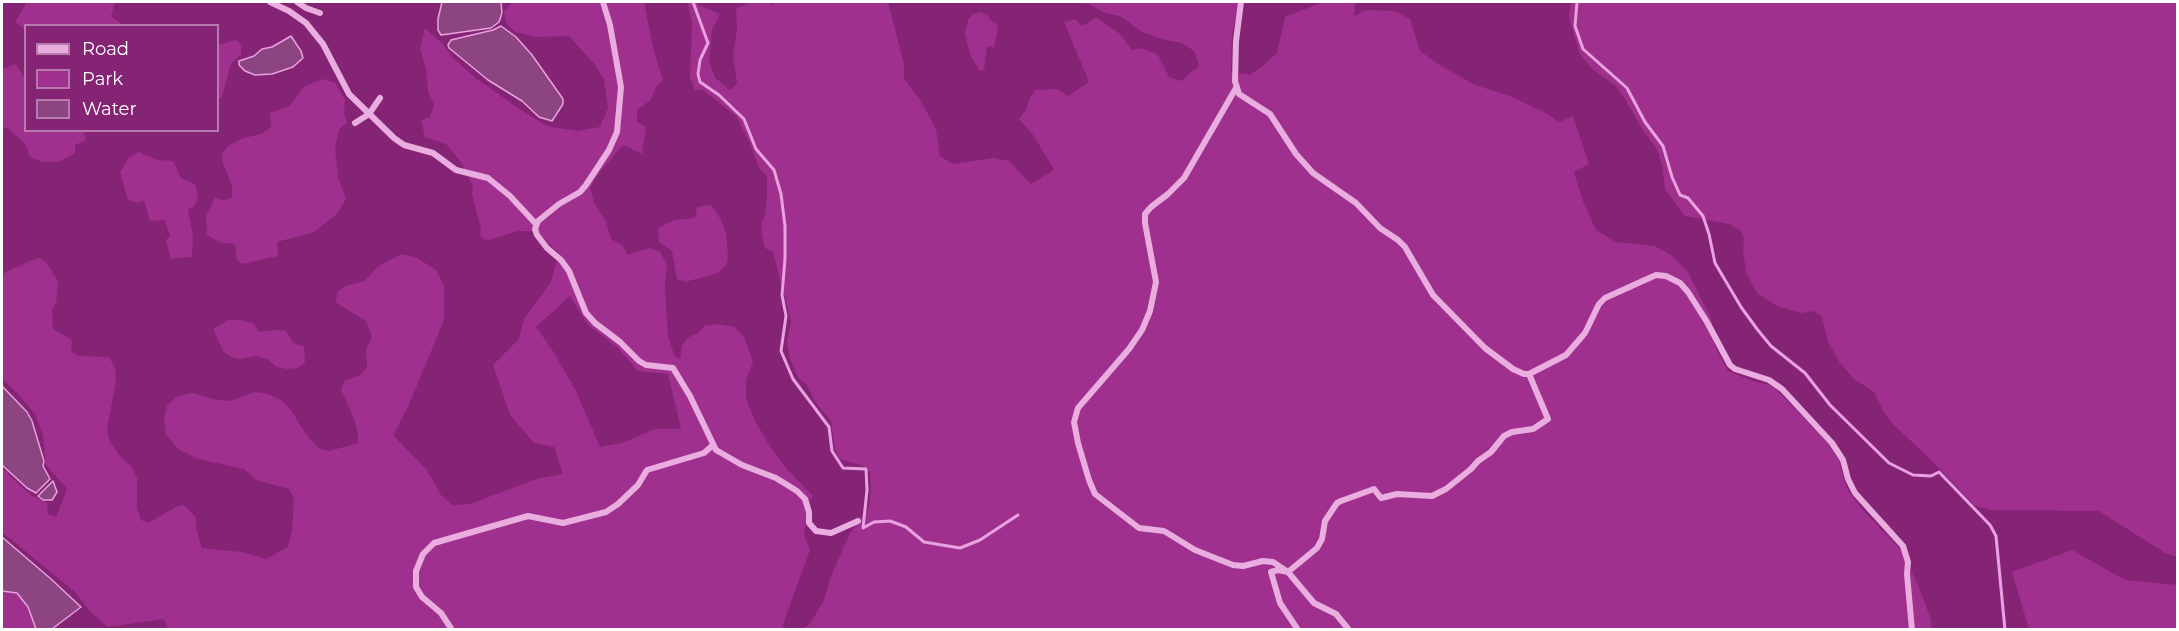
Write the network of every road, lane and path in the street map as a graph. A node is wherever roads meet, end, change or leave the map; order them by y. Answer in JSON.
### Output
{"nodes":[{"id":1,"x":270,"y":2,"type":"edge"},
{"id":2,"x":297,"y":2,"type":"edge"},
{"id":3,"x":603,"y":2,"type":"edge"},
{"id":4,"x":1241,"y":2,"type":"edge"},
{"id":5,"x":320,"y":13,"type":"dead end"},
{"id":6,"x":1236,"y":88,"type":"junction"},
{"id":7,"x":380,"y":98,"type":"dead end"},
{"id":8,"x":369,"y":114,"type":"junction"},
{"id":9,"x":355,"y":123,"type":"dead end"},
{"id":10,"x":536,"y":224,"type":"junction"},
{"id":11,"x":1529,"y":374,"type":"junction"},
{"id":12,"x":713,"y":445,"type":"junction"},
{"id":13,"x":858,"y":521,"type":"dead end"},
{"id":14,"x":1288,"y":572,"type":"junction"},
{"id":15,"x":452,"y":630,"type":"edge"},
{"id":16,"x":1298,"y":630,"type":"edge"},
{"id":17,"x":1349,"y":630,"type":"edge"},
{"id":18,"x":1912,"y":630,"type":"edge"}],
"edges":[{"from":1,"to":8,"type":"street"},
{"from":2,"to":5,"type":"street"},
{"from":3,"to":10,"type":"street"},
{"from":4,"to":6,"type":"street"},
{"from":6,"to":11,"type":"street"},
{"from":6,"to":14,"type":"street"},
{"from":7,"to":8,"type":"street"},
{"from":8,"to":9,"type":"street"},
{"from":8,"to":10,"type":"street"},
{"from":10,"to":12,"type":"street"},
{"from":11,"to":14,"type":"street"},
{"from":11,"to":18,"type":"street"},
{"from":12,"to":13,"type":"street"},
{"from":12,"to":15,"type":"street"},
{"from":14,"to":16,"type":"street"},
{"from":14,"to":17,"type":"street"}]}
